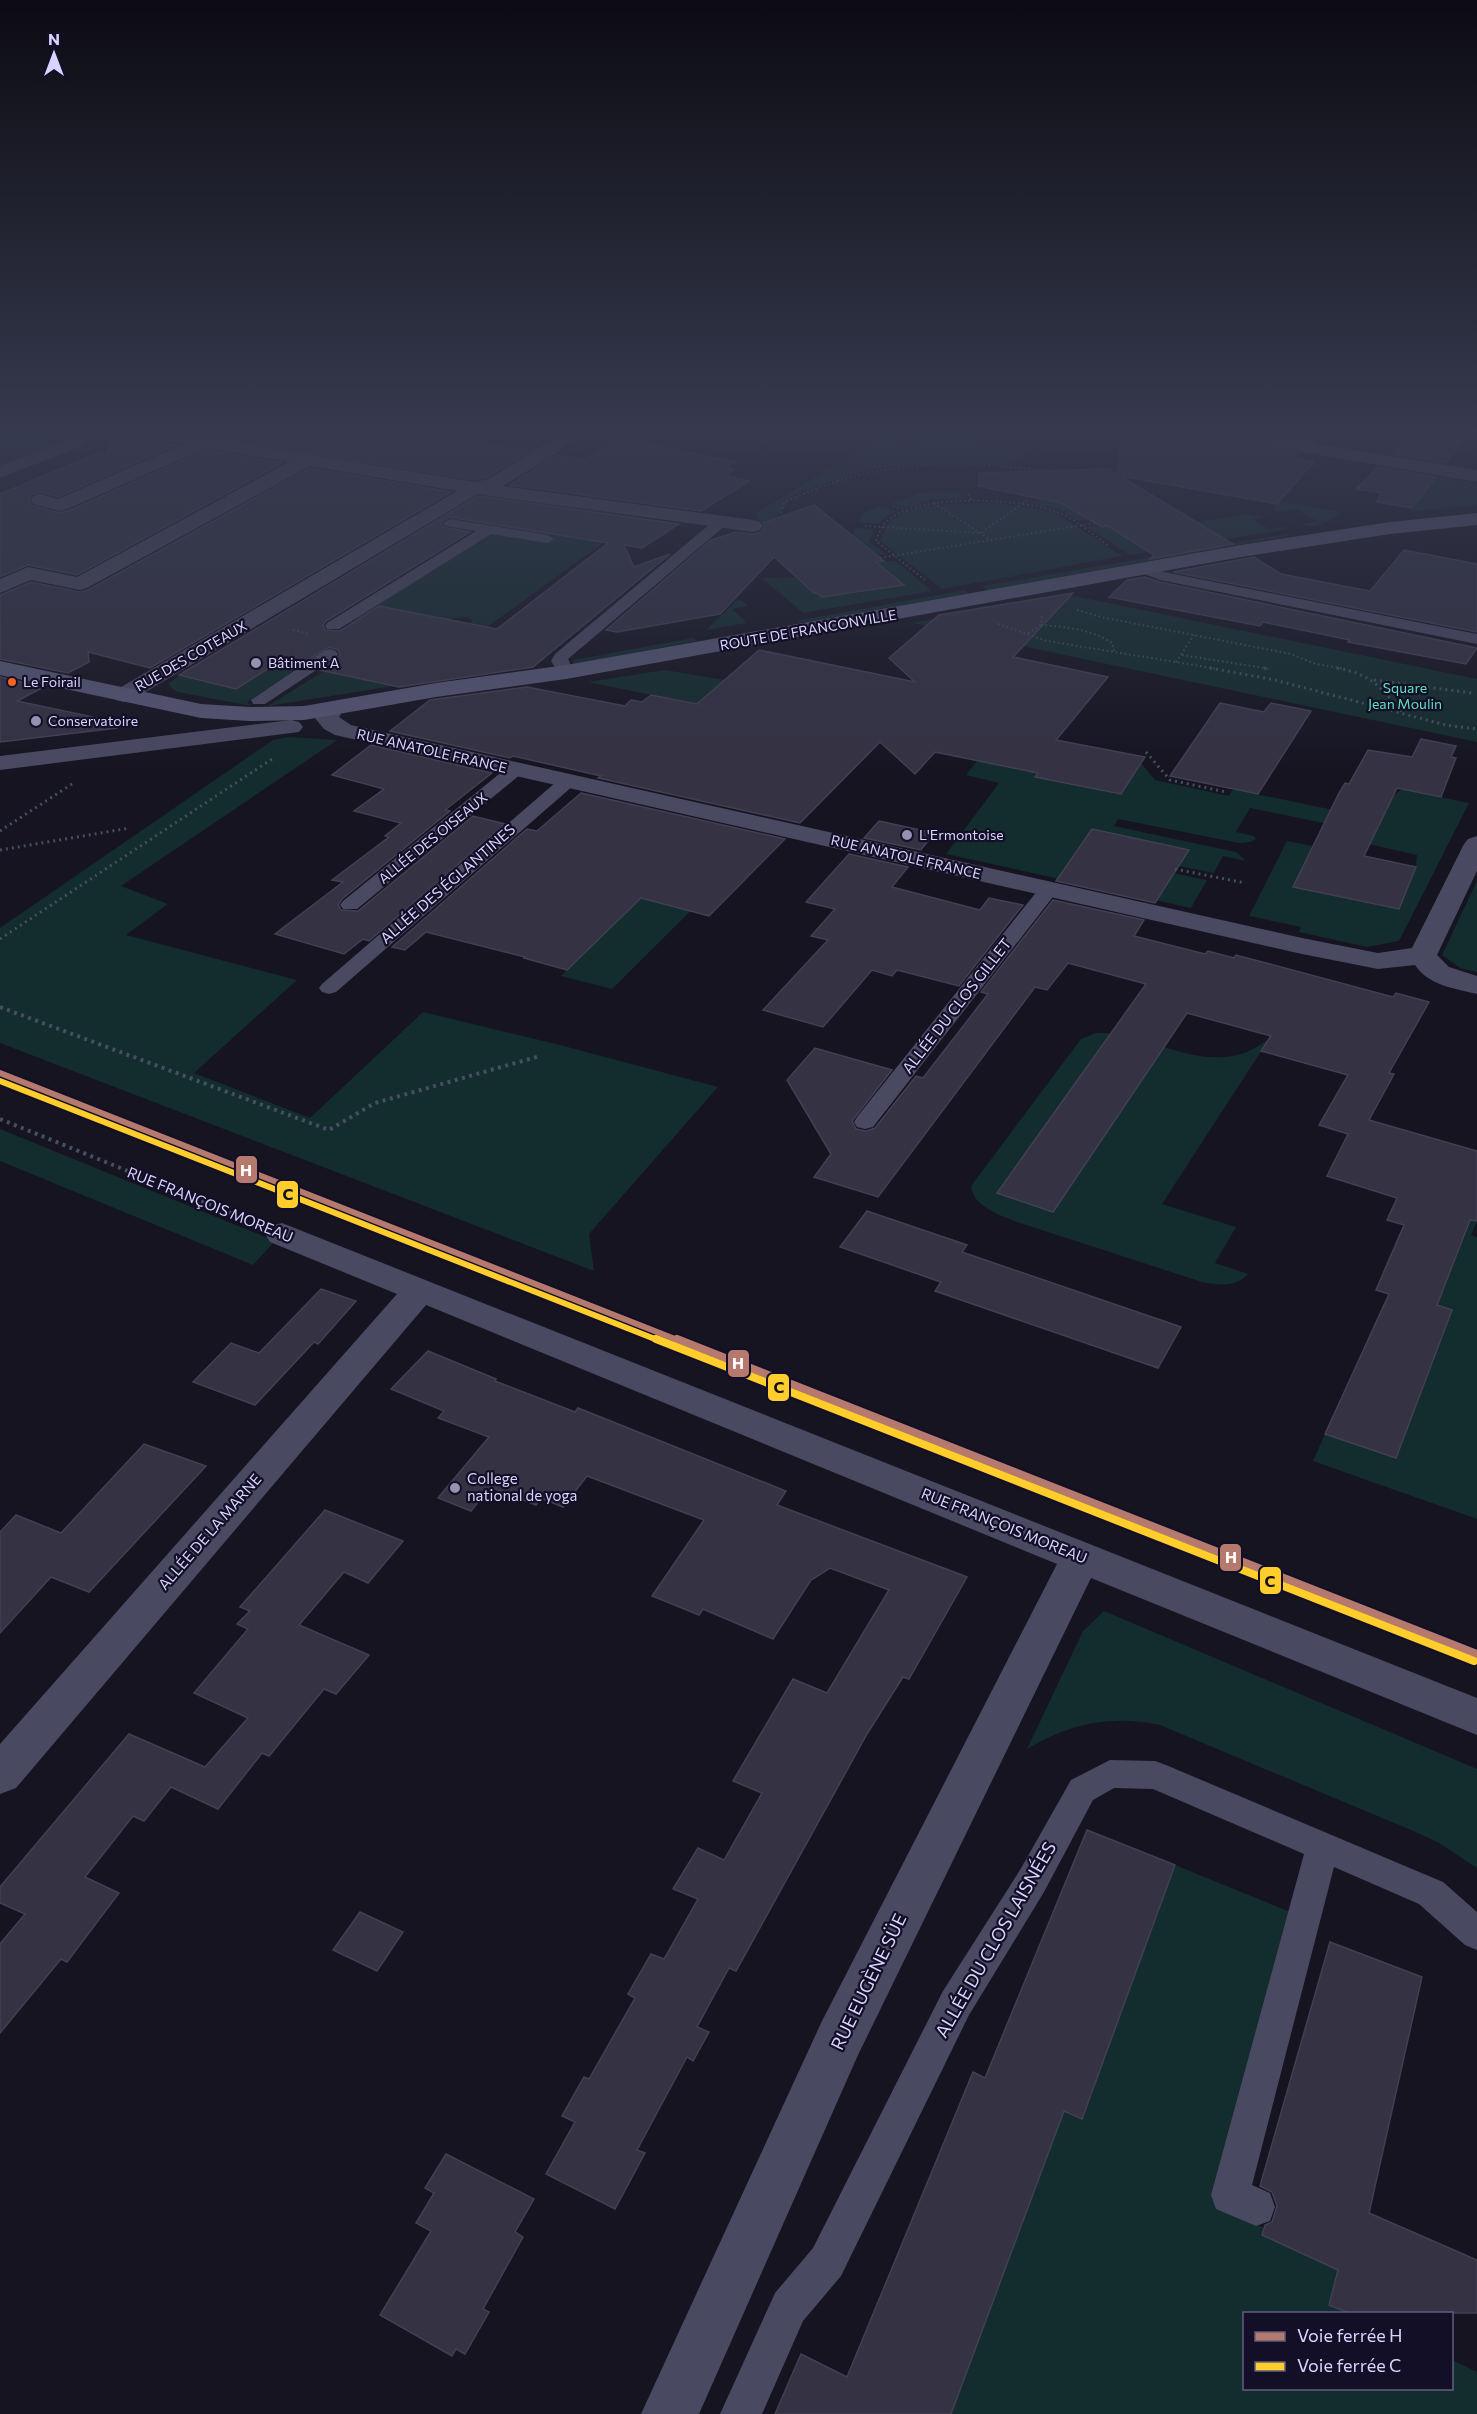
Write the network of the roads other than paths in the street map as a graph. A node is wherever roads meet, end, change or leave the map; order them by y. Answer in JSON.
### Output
{"nodes":[{"id":1,"x":147,"y":548,"type":"edge"},
{"id":2,"x":374,"y":548,"type":"edge"},
{"id":3,"x":459,"y":548,"type":"edge"},
{"id":4,"x":691,"y":548,"type":"edge"},
{"id":5,"x":1270,"y":548,"type":"edge"},
{"id":6,"x":1144,"y":569,"type":"junction"},
{"id":7,"x":0,"y":587,"type":"edge"},
{"id":8,"x":333,"y":626,"type":"dead end"},
{"id":9,"x":1477,"y":639,"type":"edge"},
{"id":10,"x":330,"y":654,"type":"dead end"},
{"id":11,"x":0,"y":668,"type":"edge"},
{"id":12,"x":566,"y":672,"type":"junction"},
{"id":13,"x":124,"y":695,"type":"junction"},
{"id":14,"x":176,"y":706,"type":"junction"},
{"id":15,"x":333,"y":714,"type":"junction"},
{"id":16,"x":263,"y":722,"type":"junction"},
{"id":17,"x":150,"y":746,"type":"junction"},
{"id":18,"x":0,"y":763,"type":"edge"},
{"id":19,"x":515,"y":770,"type":"junction"},
{"id":20,"x":568,"y":781,"type":"junction"},
{"id":21,"x":1477,"y":844,"type":"edge"},
{"id":22,"x":1049,"y":890,"type":"junction"},
{"id":23,"x":350,"y":905,"type":"dead end"},
{"id":24,"x":1423,"y":955,"type":"junction"},
{"id":25,"x":1477,"y":985,"type":"edge"},
{"id":26,"x":328,"y":988,"type":"dead end"},
{"id":27,"x":865,"y":1122,"type":"dead end"},
{"id":28,"x":282,"y":1234,"type":"road end"},
{"id":29,"x":420,"y":1290,"type":"junction"},
{"id":30,"x":1081,"y":1557,"type":"junction"},
{"id":31,"x":1477,"y":1717,"type":"edge"},
{"id":32,"x":0,"y":1775,"type":"edge"},
{"id":33,"x":1322,"y":1846,"type":"junction"},
{"id":34,"x":1477,"y":1934,"type":"edge"},
{"id":35,"x":1256,"y":2207,"type":"dead end"},
{"id":36,"x":670,"y":2414,"type":"edge"},
{"id":37,"x":741,"y":2414,"type":"edge"}],
"edges":[{"from":1,"to":7,"type":"street"},
{"from":2,"to":13,"type":"street","name":"RUE DES COTEAUX"},
{"from":3,"to":8,"type":"lane"},
{"from":4,"to":12,"type":"lane"},
{"from":5,"to":6,"type":"main road","name":"ROUTE DE FRANCONVILLE"},
{"from":6,"to":9,"type":"lane"},
{"from":6,"to":12,"type":"main road","name":"ROUTE DE FRANCONVILLE"},
{"from":10,"to":16,"type":"lane"},
{"from":11,"to":13,"type":"main road"},
{"from":12,"to":15,"type":"main road","name":"ROUTE DE FRANCONVILLE"},
{"from":13,"to":14,"type":"main road"},
{"from":14,"to":16,"type":"main road"},
{"from":14,"to":17,"type":"street","name":"ROUTE DE FRANCONVILLE"},
{"from":15,"to":16,"type":"street","name":"ROUTE DE FRANCONVILLE"},
{"from":15,"to":16,"type":"main road","name":"ROUTE DE FRANCONVILLE"},
{"from":15,"to":19,"type":"street","name":"RUE ANATOLE FRANCE"},
{"from":16,"to":17,"type":"street","name":"ROUTE DE FRANCONVILLE"},
{"from":17,"to":18,"type":"street","name":"ROUTE DE FRANCONVILLE"},
{"from":19,"to":20,"type":"street","name":"RUE ANATOLE FRANCE"},
{"from":19,"to":23,"type":"lane","name":"ALLÉE DES OISEAUX"},
{"from":20,"to":22,"type":"street","name":"RUE ANATOLE FRANCE"},
{"from":20,"to":26,"type":"lane","name":"ALLÉE DES ÉGLANTINES"},
{"from":21,"to":24,"type":"street"},
{"from":22,"to":24,"type":"street","name":"RUE ANATOLE FRANCE"},
{"from":22,"to":27,"type":"lane","name":"ALLÉE DU CLOS GILLET"},
{"from":24,"to":25,"type":"street"},
{"from":28,"to":29,"type":"street","name":"RUE FRANÇOIS MOREAU"},
{"from":29,"to":30,"type":"street","name":"RUE FRANÇOIS MOREAU"},
{"from":29,"to":32,"type":"street","name":"ALLÉE DE LA MARNE"},
{"from":30,"to":31,"type":"street","name":"RUE FRANÇOIS MOREAU"},
{"from":30,"to":36,"type":"street","name":"RUE EUGÈNE SÜE"},
{"from":33,"to":34,"type":"lane","name":"ALLÉE DU CLOS LAISNÉES"},
{"from":33,"to":35,"type":"lane"},
{"from":33,"to":37,"type":"lane","name":"ALLÉE DU CLOS LAISNÉES"}]}
